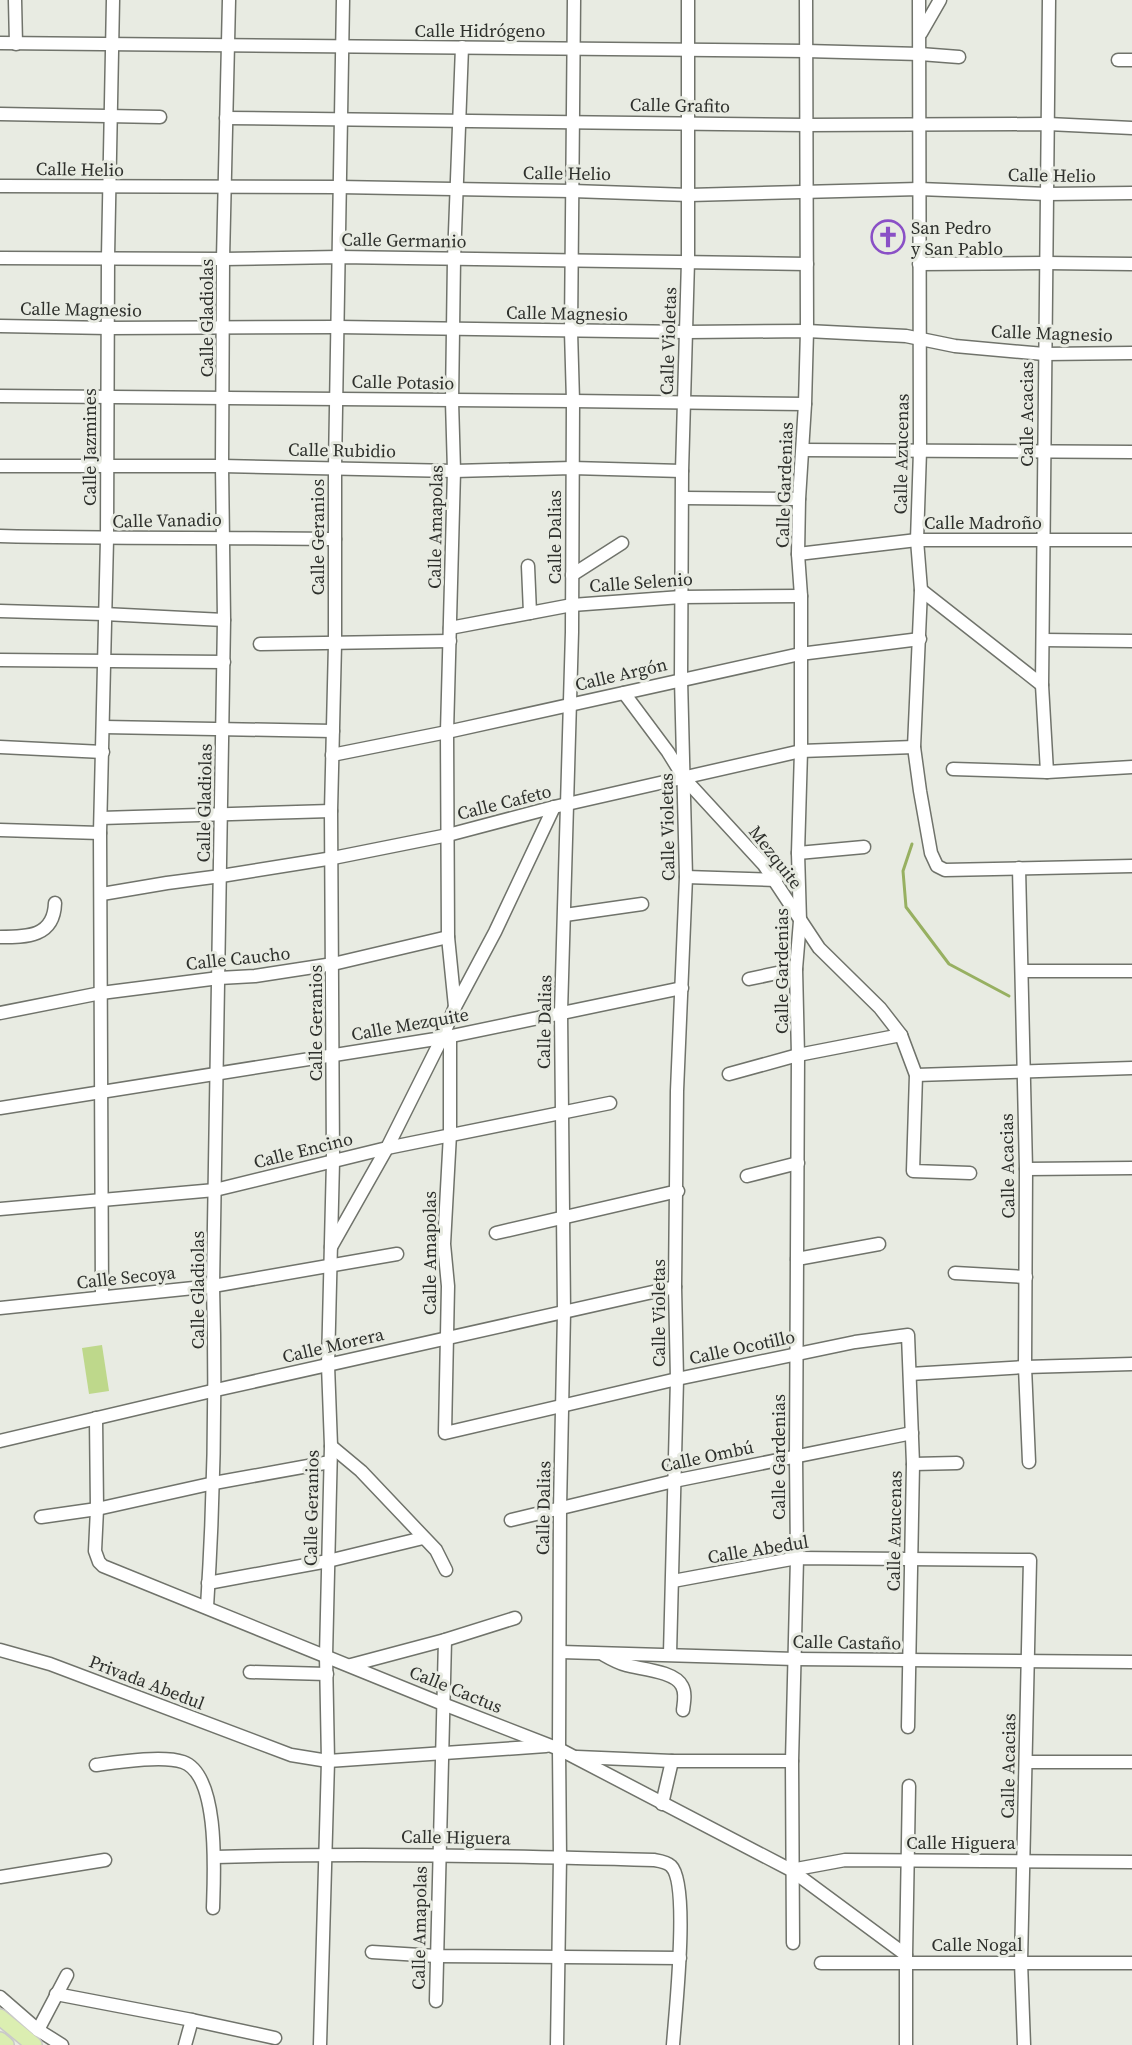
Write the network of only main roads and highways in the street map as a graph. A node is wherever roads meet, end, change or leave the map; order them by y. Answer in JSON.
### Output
{"nodes":[{"id":1,"x":3,"y":2030,"type":"edge"},
{"id":2,"x":36,"y":2037,"type":"edge"},
{"id":3,"x":6,"y":2045,"type":"edge"}],
"edges":[{"from":1,"to":2,"type":"main road"},
{"from":1,"to":3,"type":"main road"}]}
